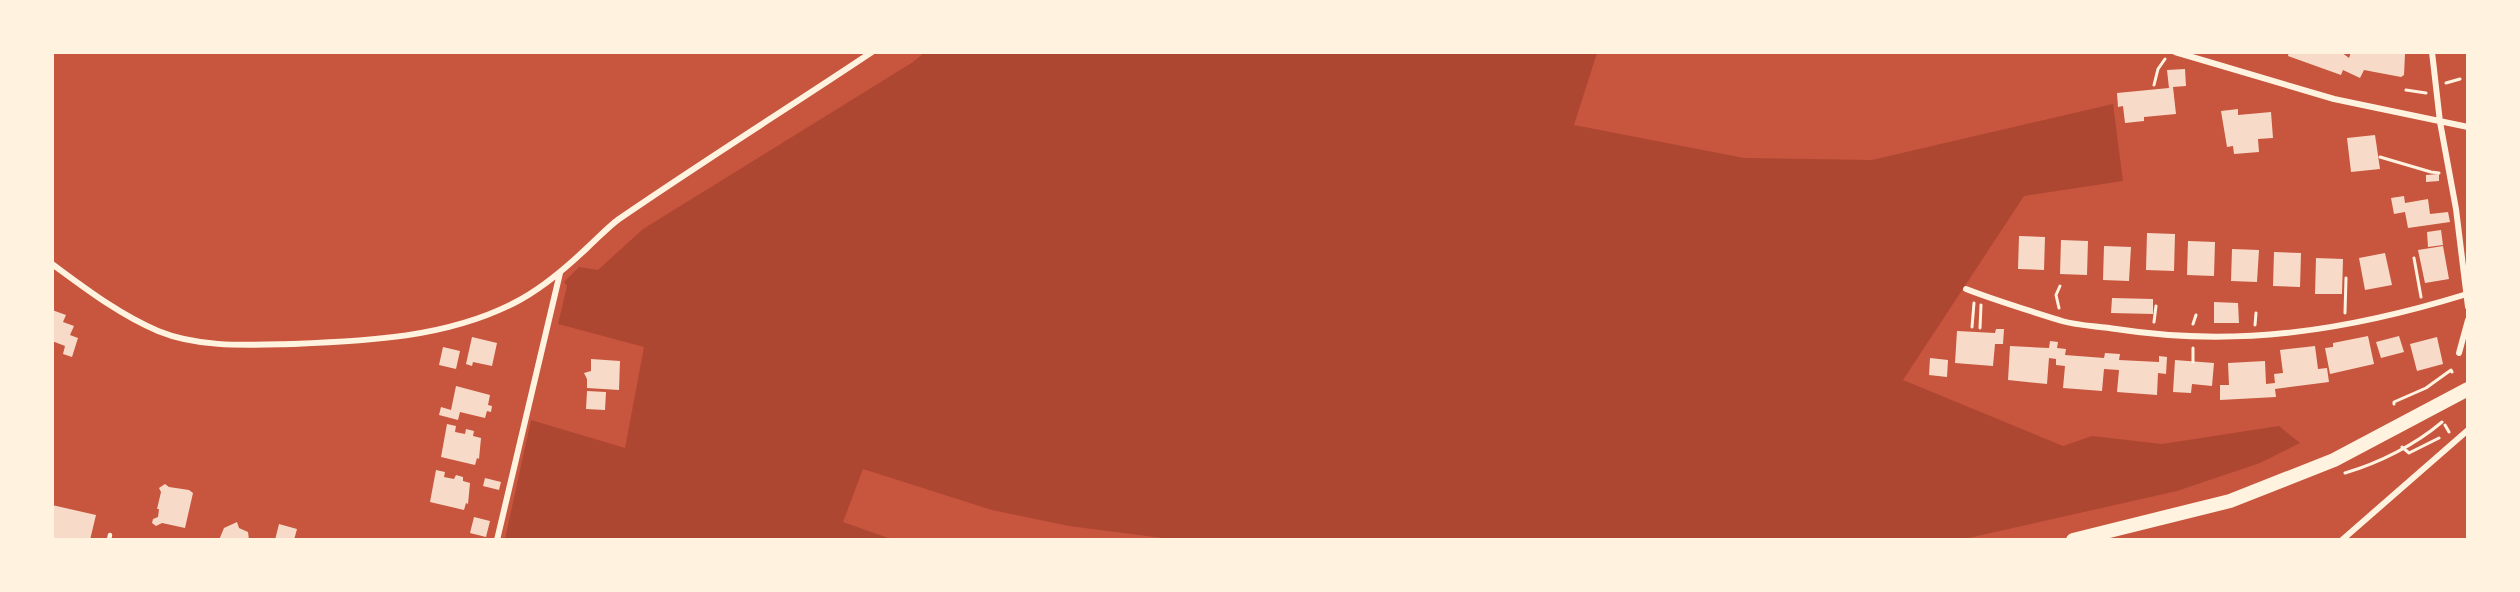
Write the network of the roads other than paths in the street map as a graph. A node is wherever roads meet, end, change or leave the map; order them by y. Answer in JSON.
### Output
{"nodes":[{"id":1,"x":872,"y":52,"type":"edge"},
{"id":2,"x":2175,"y":52,"type":"edge"},
{"id":3,"x":2432,"y":52,"type":"edge"},
{"id":4,"x":2440,"y":122,"type":"junction"},
{"id":5,"x":2468,"y":127,"type":"edge"},
{"id":6,"x":52,"y":264,"type":"edge"},
{"id":7,"x":560,"y":273,"type":"junction"},
{"id":8,"x":1966,"y":289,"type":"dead end"},
{"id":9,"x":2467,"y":294,"type":"edge"},
{"id":10,"x":2468,"y":307,"type":"edge"},
{"id":11,"x":2468,"y":320,"type":"edge"},
{"id":12,"x":2459,"y":353,"type":"dead end"},
{"id":13,"x":2468,"y":389,"type":"edge"},
{"id":14,"x":2468,"y":430,"type":"edge"},
{"id":15,"x":497,"y":540,"type":"edge"},
{"id":16,"x":2073,"y":540,"type":"edge"},
{"id":17,"x":2342,"y":540,"type":"edge"}],
"edges":[{"from":1,"to":7,"type":"street"},
{"from":2,"to":4,"type":"street"},
{"from":3,"to":4,"type":"street"},
{"from":4,"to":5,"type":"street"},
{"from":4,"to":9,"type":"street"},
{"from":6,"to":7,"type":"street"},
{"from":7,"to":15,"type":"street"},
{"from":8,"to":9,"type":"street"},
{"from":9,"to":10,"type":"street"},
{"from":11,"to":12,"type":"street"},
{"from":13,"to":16,"type":"main road"},
{"from":14,"to":17,"type":"street"}]}
